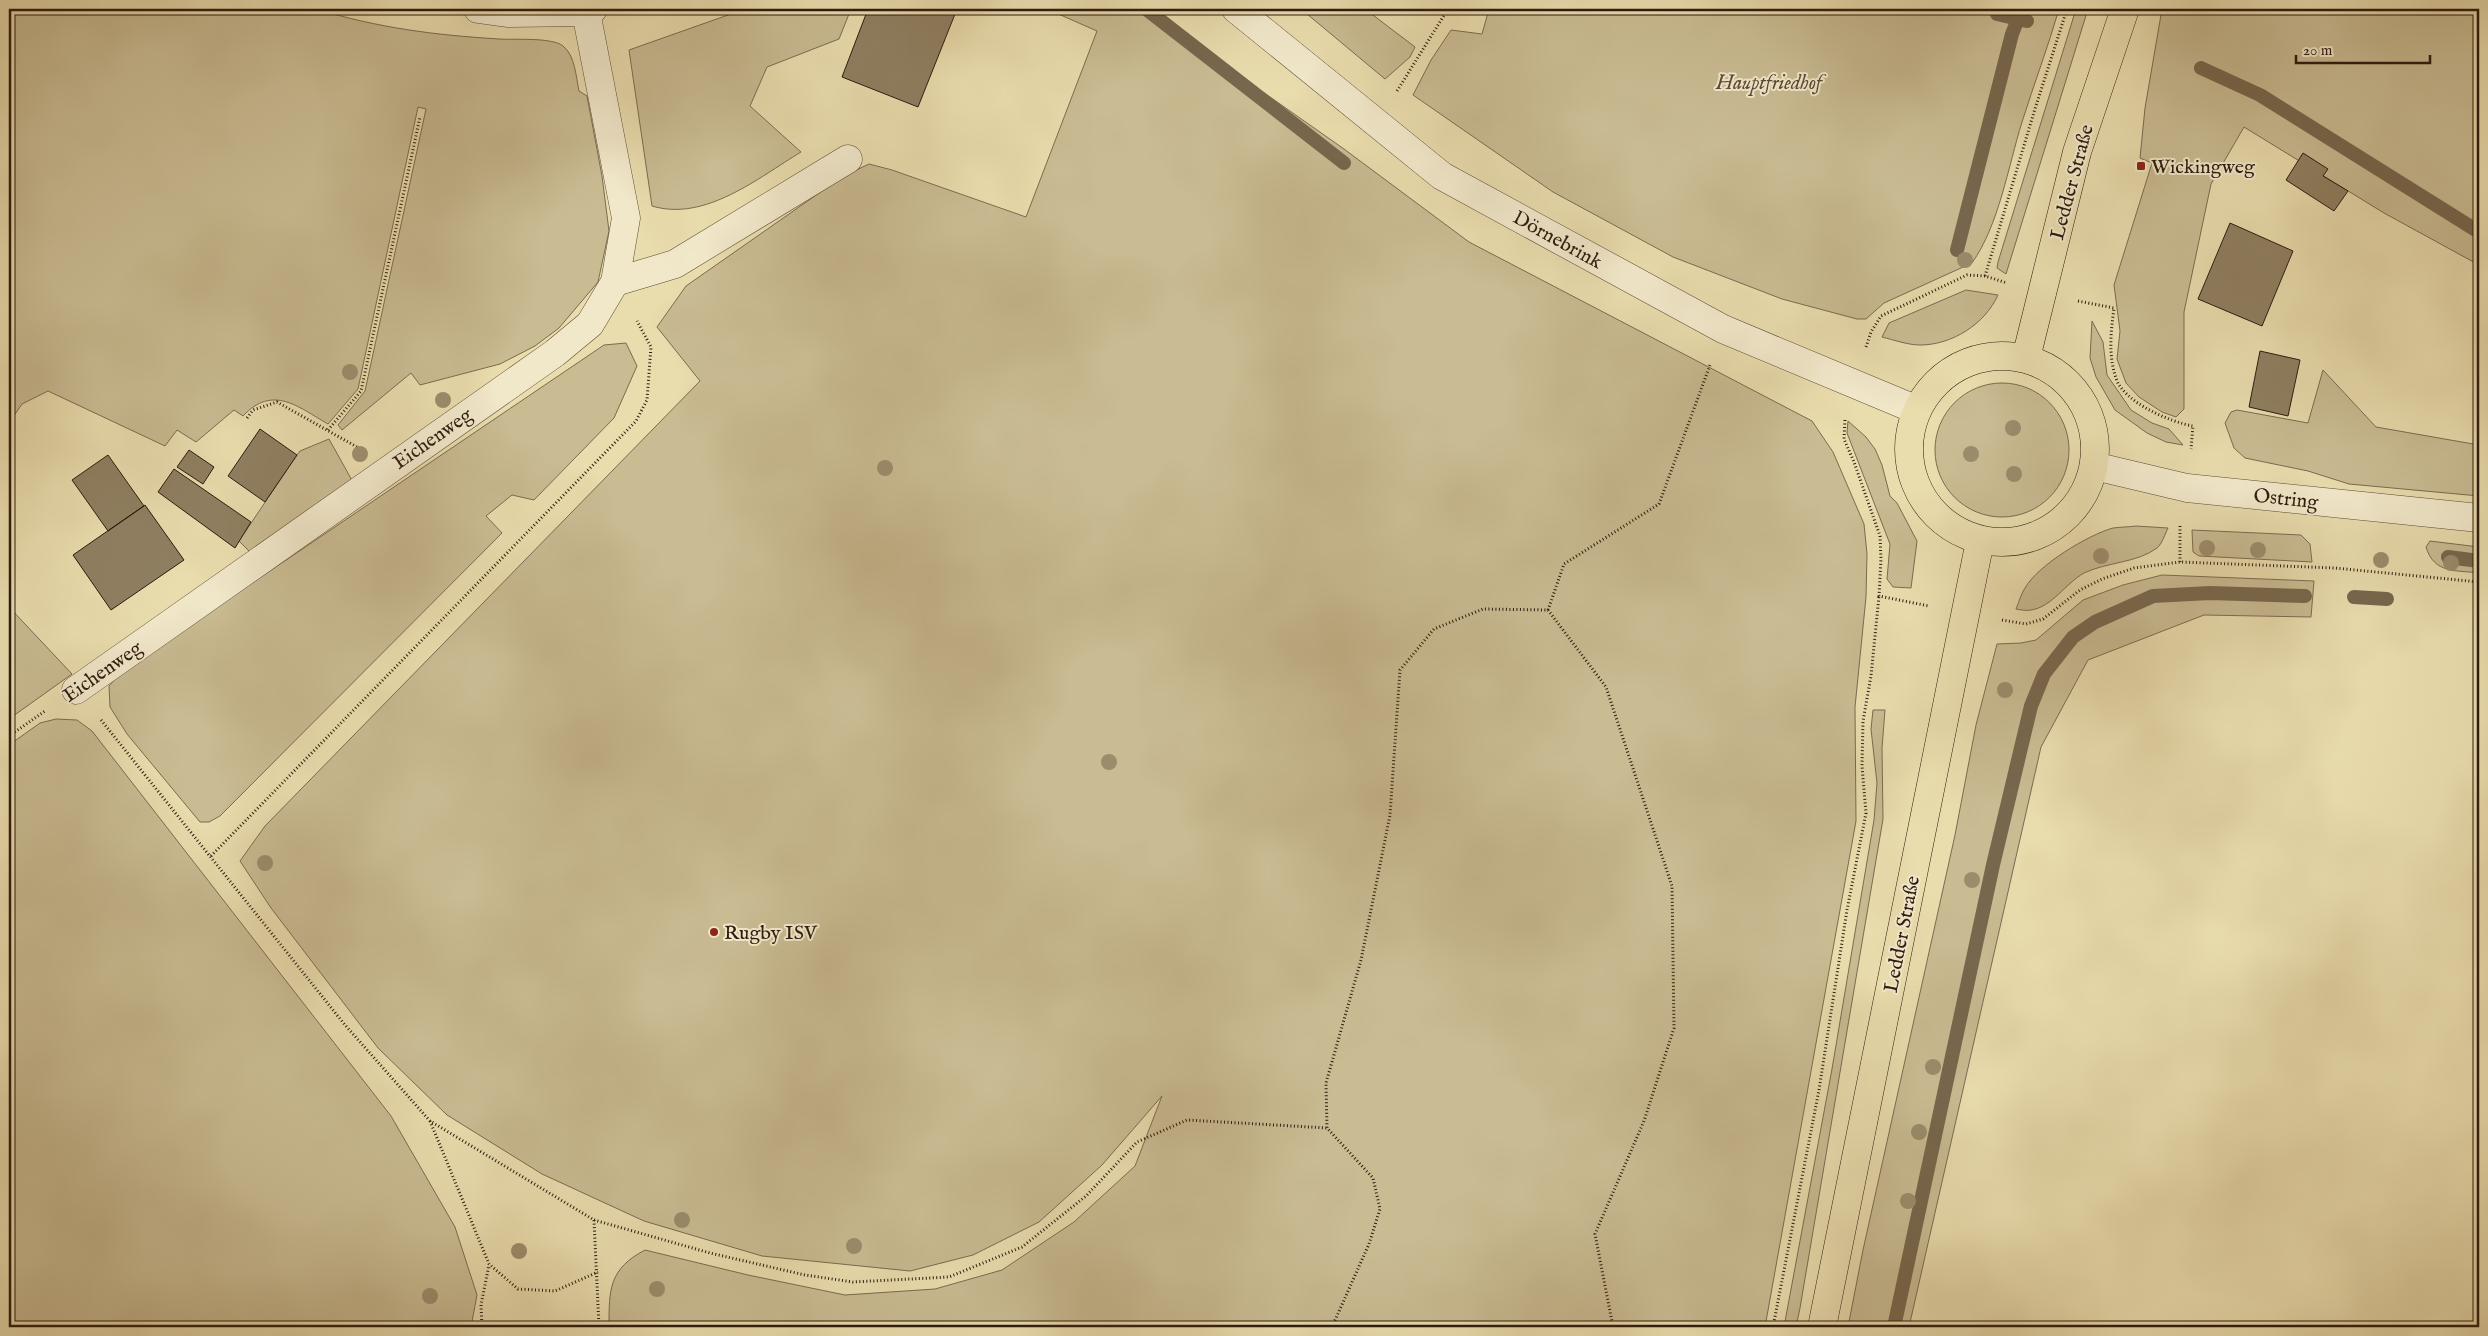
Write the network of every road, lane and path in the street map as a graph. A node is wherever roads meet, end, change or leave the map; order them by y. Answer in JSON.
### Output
{"nodes":[{"id":1,"x":478,"y":9,"type":"edge"},
{"id":2,"x":1236,"y":9,"type":"edge"},
{"id":3,"x":1448,"y":9,"type":"edge"},
{"id":4,"x":2067,"y":9,"type":"edge"},
{"id":5,"x":2124,"y":9,"type":"edge"},
{"id":6,"x":590,"y":10,"type":"edge"},
{"id":7,"x":420,"y":117,"type":"dead end"},
{"id":8,"x":1377,"y":123,"type":"junction"},
{"id":9,"x":848,"y":159,"type":"dead end"},
{"id":10,"x":1985,"y":276,"type":"junction"},
{"id":11,"x":615,"y":282,"type":"junction"},
{"id":12,"x":2041,"y":294,"type":"junction"},
{"id":13,"x":1723,"y":329,"type":"junction"},
{"id":14,"x":2026,"y":358,"type":"junction"},
{"id":15,"x":1854,"y":384,"type":"junction"},
{"id":16,"x":1917,"y":410,"type":"junction"},
{"id":17,"x":248,"y":418,"type":"dead end"},
{"id":18,"x":328,"y":430,"type":"junction"},
{"id":19,"x":2094,"y":466,"type":"junction"},
{"id":20,"x":391,"y":467,"type":"junction"},
{"id":21,"x":2187,"y":488,"type":"junction"},
{"id":22,"x":2479,"y":518,"type":"edge"},
{"id":23,"x":1980,"y":541,"type":"junction"},
{"id":24,"x":2180,"y":562,"type":"junction"},
{"id":25,"x":2479,"y":582,"type":"edge"},
{"id":26,"x":1878,"y":596,"type":"junction"},
{"id":27,"x":1548,"y":610,"type":"junction"},
{"id":28,"x":1966,"y":613,"type":"junction"},
{"id":29,"x":76,"y":690,"type":"junction"},
{"id":30,"x":9,"y":736,"type":"edge"},
{"id":31,"x":211,"y":856,"type":"junction"},
{"id":32,"x":430,"y":1121,"type":"junction"},
{"id":33,"x":1327,"y":1128,"type":"junction"},
{"id":34,"x":594,"y":1220,"type":"junction"},
{"id":35,"x":489,"y":1264,"type":"junction"},
{"id":36,"x":598,"y":1272,"type":"junction"},
{"id":37,"x":482,"y":1327,"type":"edge"},
{"id":38,"x":599,"y":1327,"type":"edge"},
{"id":39,"x":1332,"y":1327,"type":"edge"},
{"id":40,"x":1613,"y":1327,"type":"edge"},
{"id":41,"x":1772,"y":1327,"type":"edge"},
{"id":42,"x":1822,"y":1327,"type":"edge"}],
"edges":[{"from":1,"to":6,"type":"street"},
{"from":2,"to":8,"type":"street","name":"Dörnebrink"},
{"from":3,"to":8,"type":"path"},
{"from":4,"to":10,"type":"path"},
{"from":5,"to":12,"type":"main road","name":"Ledder Straße"},
{"from":6,"to":11,"type":"street","name":"Eichenweg"},
{"from":7,"to":18,"type":"path"},
{"from":8,"to":13,"type":"street","name":"Dörnebrink"},
{"from":9,"to":11,"type":"street"},
{"from":10,"to":12,"type":"path"},
{"from":10,"to":15,"type":"path"},
{"from":11,"to":20,"type":"street","name":"Eichenweg"},
{"from":11,"to":31,"type":"path"},
{"from":12,"to":14,"type":"main road","name":"Ledder Straße"},
{"from":12,"to":21,"type":"path"},
{"from":13,"to":15,"type":"street","name":"Dörnebrink"},
{"from":13,"to":27,"type":"path"},
{"from":14,"to":16,"type":"main road"},
{"from":14,"to":19,"type":"main road"},
{"from":15,"to":16,"type":"street","name":"Dörnebrink"},
{"from":15,"to":26,"type":"path"},
{"from":16,"to":23,"type":"main road"},
{"from":17,"to":18,"type":"path"},
{"from":18,"to":20,"type":"path"},
{"from":19,"to":21,"type":"street","name":"Ostring"},
{"from":19,"to":23,"type":"main road"},
{"from":20,"to":29,"type":"street","name":"Eichenweg"},
{"from":21,"to":22,"type":"street","name":"Ostring"},
{"from":21,"to":24,"type":"path"},
{"from":23,"to":28,"type":"main road","name":"Ledder Straße"},
{"from":24,"to":25,"type":"path"},
{"from":24,"to":28,"type":"path"},
{"from":26,"to":28,"type":"path"},
{"from":26,"to":41,"type":"path"},
{"from":27,"to":33,"type":"path"},
{"from":27,"to":40,"type":"path"},
{"from":28,"to":42,"type":"main road","name":"Ledder Straße"},
{"from":29,"to":30,"type":"path","name":"Eichenweg"},
{"from":29,"to":31,"type":"path"},
{"from":31,"to":32,"type":"path"},
{"from":32,"to":34,"type":"path"},
{"from":32,"to":35,"type":"path"},
{"from":33,"to":34,"type":"path"},
{"from":33,"to":39,"type":"path"},
{"from":34,"to":36,"type":"path"},
{"from":35,"to":36,"type":"path"},
{"from":35,"to":37,"type":"path"},
{"from":36,"to":38,"type":"path"}]}
